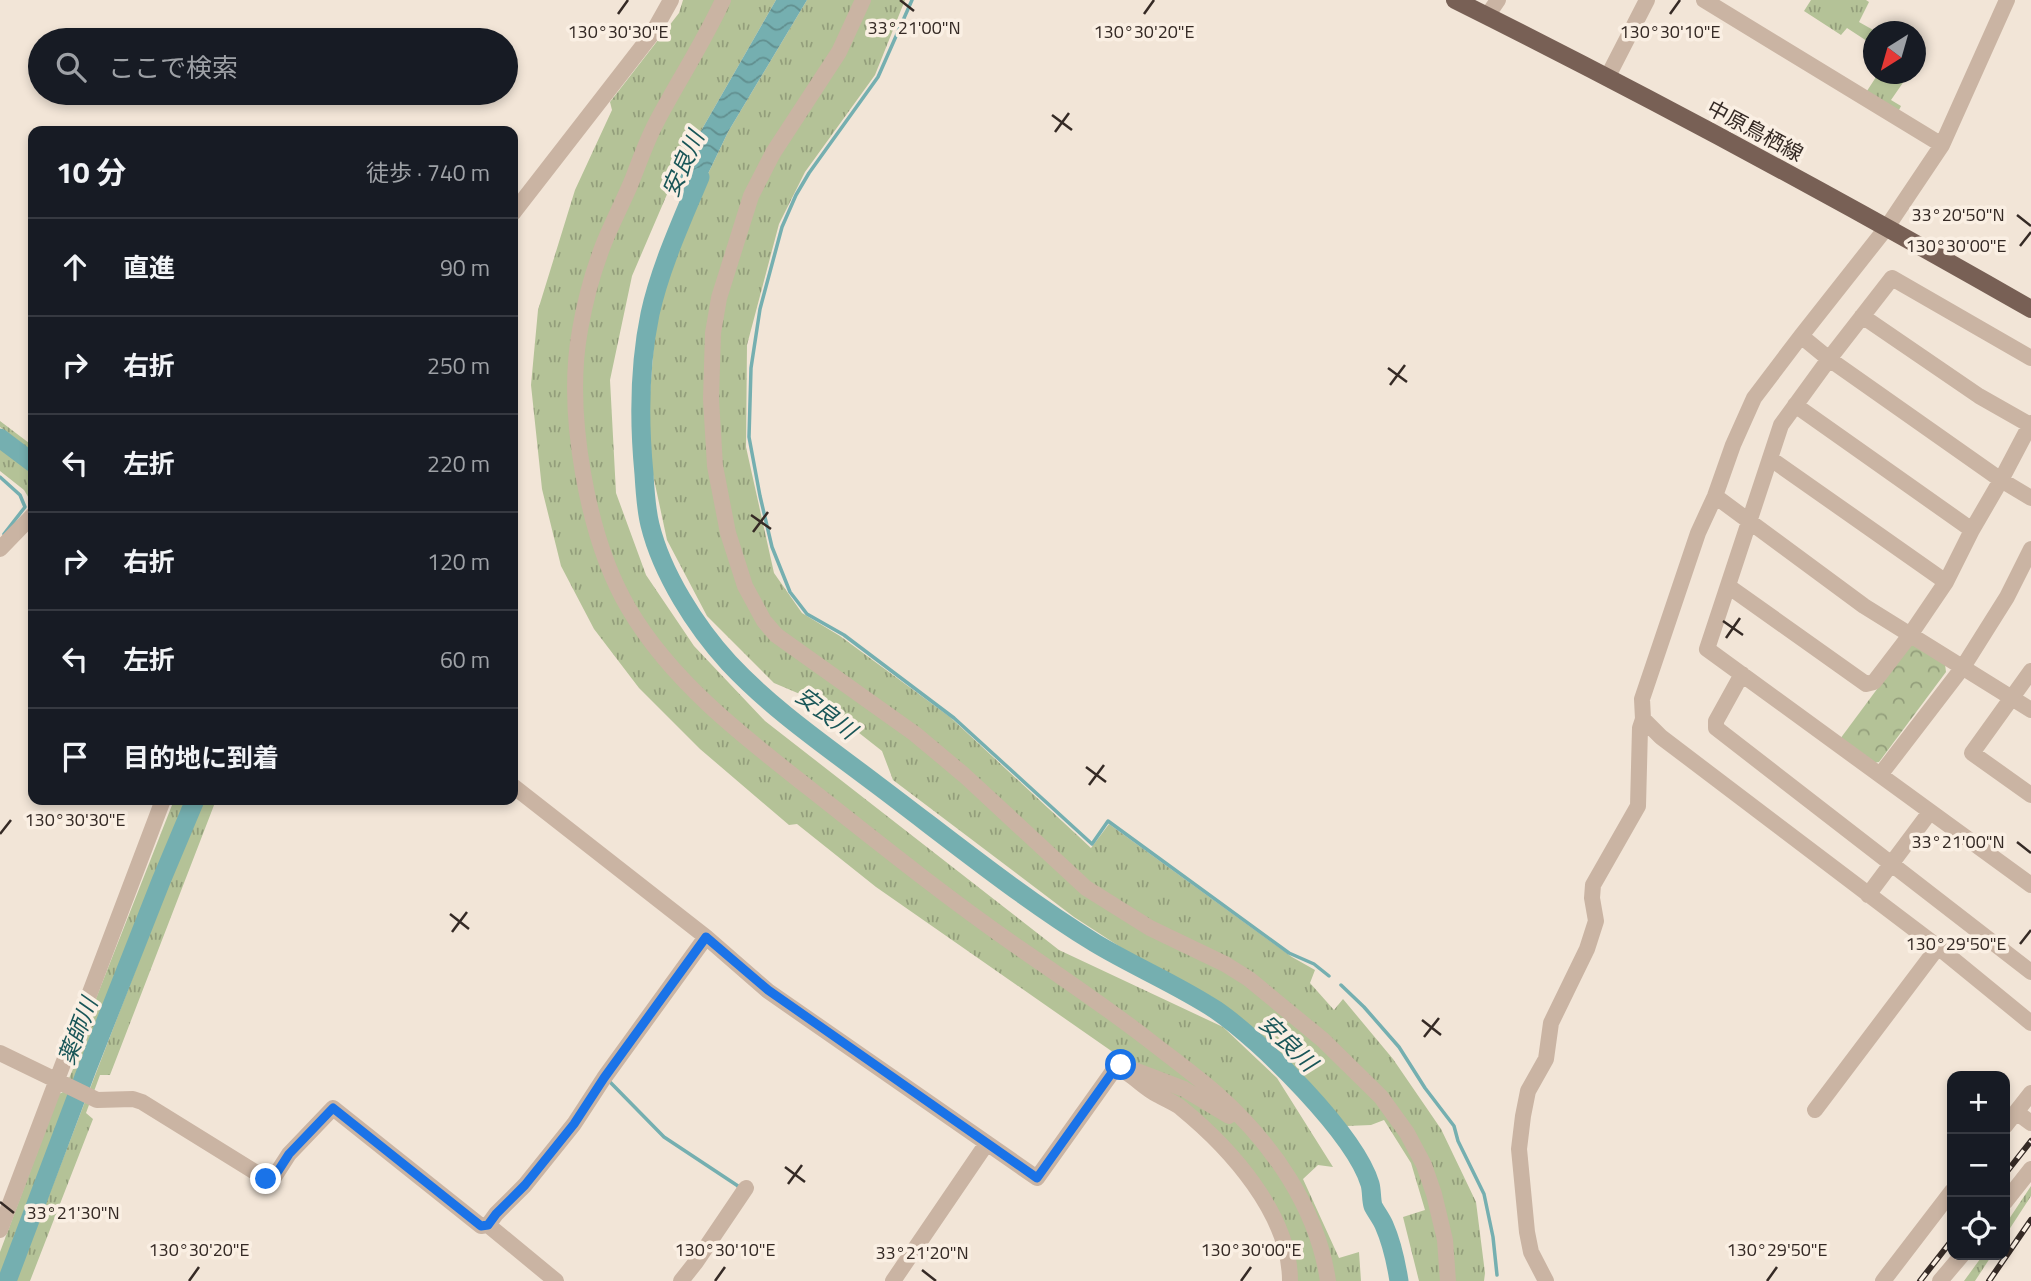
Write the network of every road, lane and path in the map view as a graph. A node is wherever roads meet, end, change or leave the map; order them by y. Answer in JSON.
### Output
{"nodes":[{"id":1,"x":671,"y":0,"type":"edge"},
{"id":2,"x":723,"y":0,"type":"edge"},
{"id":3,"x":863,"y":0,"type":"edge"},
{"id":4,"x":1455,"y":0,"type":"edge"},
{"id":5,"x":1498,"y":0,"type":"edge"},
{"id":6,"x":1647,"y":0,"type":"edge"},
{"id":7,"x":1703,"y":0,"type":"edge"},
{"id":8,"x":2007,"y":0,"type":"edge"},
{"id":9,"x":1487,"y":16,"type":"junction"},
{"id":10,"x":1607,"y":78,"type":"junction"},
{"id":11,"x":1942,"y":145,"type":"junction"},
{"id":12,"x":518,"y":207,"type":"edge"},
{"id":13,"x":1887,"y":227,"type":"junction"},
{"id":14,"x":2031,"y":309,"type":"edge"},
{"id":15,"x":1862,"y":316,"type":"junction"},
{"id":16,"x":1801,"y":336,"type":"junction"},
{"id":17,"x":2031,"y":358,"type":"edge"},
{"id":18,"x":1829,"y":359,"type":"junction"},
{"id":19,"x":1796,"y":405,"type":"junction"},
{"id":20,"x":2030,"y":424,"type":"edge"},
{"id":21,"x":1771,"y":459,"type":"junction"},
{"id":22,"x":2001,"y":480,"type":"junction"},
{"id":23,"x":1715,"y":496,"type":"junction"},
{"id":24,"x":2031,"y":498,"type":"edge"},
{"id":25,"x":28,"y":520,"type":"edge"},
{"id":26,"x":1748,"y":521,"type":"junction"},
{"id":27,"x":1972,"y":530,"type":"junction"},
{"id":28,"x":0,"y":549,"type":"edge"},
{"id":29,"x":2031,"y":549,"type":"edge"},
{"id":30,"x":1946,"y":582,"type":"junction"},
{"id":31,"x":1728,"y":586,"type":"junction"},
{"id":32,"x":1910,"y":635,"type":"junction"},
{"id":33,"x":1963,"y":667,"type":"junction"},
{"id":34,"x":2031,"y":671,"type":"edge"},
{"id":35,"x":1742,"y":674,"type":"junction"},
{"id":36,"x":2012,"y":698,"type":"junction"},
{"id":37,"x":2031,"y":710,"type":"edge"},
{"id":38,"x":1643,"y":719,"type":"junction"},
{"id":39,"x":1880,"y":775,"type":"junction"},
{"id":40,"x":518,"y":790,"type":"edge"},
{"id":41,"x":2031,"y":795,"type":"edge"},
{"id":42,"x":161,"y":805,"type":"edge"},
{"id":43,"x":1930,"y":812,"type":"junction"},
{"id":44,"x":1891,"y":864,"type":"junction"},
{"id":45,"x":2031,"y":885,"type":"edge"},
{"id":46,"x":1868,"y":895,"type":"junction"},
{"id":47,"x":703,"y":942,"type":"junction"},
{"id":48,"x":1938,"y":947,"type":"junction"},
{"id":49,"x":2031,"y":972,"type":"edge"},
{"id":50,"x":2031,"y":1023,"type":"edge"},
{"id":51,"x":0,"y":1053,"type":"edge"},
{"id":52,"x":1116,"y":1067,"type":"junction"},
{"id":53,"x":55,"y":1081,"type":"junction"},
{"id":54,"x":2031,"y":1093,"type":"edge"},
{"id":55,"x":1815,"y":1110,"type":"dead end"},
{"id":56,"x":2016,"y":1112,"type":"junction"},
{"id":57,"x":2010,"y":1120,"type":"edge"},
{"id":58,"x":2031,"y":1123,"type":"edge"},
{"id":59,"x":1249,"y":1128,"type":"junction"},
{"id":60,"x":987,"y":1143,"type":"junction"},
{"id":61,"x":2031,"y":1169,"type":"edge"},
{"id":62,"x":746,"y":1188,"type":"dead end"},
{"id":63,"x":1947,"y":1197,"type":"edge"},
{"id":64,"x":2009,"y":1197,"type":"edge"},
{"id":65,"x":488,"y":1225,"type":"junction"},
{"id":66,"x":0,"y":1230,"type":"edge"},
{"id":67,"x":1958,"y":1260,"type":"edge"},
{"id":68,"x":895,"y":1280,"type":"edge"},
{"id":69,"x":556,"y":1281,"type":"edge"},
{"id":70,"x":681,"y":1281,"type":"edge"},
{"id":71,"x":1290,"y":1281,"type":"edge"},
{"id":72,"x":1328,"y":1281,"type":"edge"},
{"id":73,"x":1448,"y":1281,"type":"edge"},
{"id":74,"x":1546,"y":1281,"type":"edge"},
{"id":75,"x":1883,"y":1281,"type":"edge"},
{"id":76,"x":1940,"y":1281,"type":"edge"}],
"edges":[{"from":1,"to":12,"type":"street"},
{"from":2,"to":59,"type":"street"},
{"from":3,"to":73,"type":"street"},
{"from":4,"to":9,"type":"main road","name":"中原鳥栖線"},
{"from":5,"to":9,"type":"street"},
{"from":6,"to":10,"type":"street"},
{"from":7,"to":11,"type":"street"},
{"from":8,"to":11,"type":"street"},
{"from":9,"to":10,"type":"main road","name":"中原鳥栖線"},
{"from":10,"to":13,"type":"main road","name":"中原鳥栖線"},
{"from":11,"to":13,"type":"street"},
{"from":13,"to":14,"type":"main road","name":"中原鳥栖線"},
{"from":13,"to":16,"type":"street"},
{"from":15,"to":17,"type":"street"},
{"from":15,"to":18,"type":"street"},
{"from":15,"to":20,"type":"street"},
{"from":16,"to":18,"type":"street"},
{"from":16,"to":23,"type":"street"},
{"from":18,"to":19,"type":"street"},
{"from":18,"to":22,"type":"street"},
{"from":19,"to":21,"type":"street"},
{"from":19,"to":27,"type":"street"},
{"from":20,"to":22,"type":"street"},
{"from":21,"to":26,"type":"street"},
{"from":21,"to":30,"type":"street"},
{"from":22,"to":24,"type":"street"},
{"from":22,"to":27,"type":"street"},
{"from":23,"to":26,"type":"street"},
{"from":23,"to":38,"type":"street"},
{"from":25,"to":28,"type":"street"},
{"from":26,"to":31,"type":"street"},
{"from":26,"to":32,"type":"street"},
{"from":27,"to":30,"type":"street"},
{"from":29,"to":33,"type":"street"},
{"from":30,"to":32,"type":"street"},
{"from":31,"to":32,"type":"street"},
{"from":31,"to":35,"type":"street"},
{"from":32,"to":33,"type":"street"},
{"from":33,"to":36,"type":"street"},
{"from":33,"to":39,"type":"street"},
{"from":34,"to":36,"type":"street"},
{"from":35,"to":39,"type":"street"},
{"from":35,"to":44,"type":"street"},
{"from":36,"to":37,"type":"street"},
{"from":36,"to":41,"type":"street"},
{"from":38,"to":46,"type":"street"},
{"from":38,"to":74,"type":"street"},
{"from":39,"to":43,"type":"street"},
{"from":40,"to":47,"type":"street"},
{"from":42,"to":53,"type":"street"},
{"from":43,"to":44,"type":"street"},
{"from":43,"to":45,"type":"street"},
{"from":44,"to":46,"type":"street"},
{"from":44,"to":49,"type":"street"},
{"from":46,"to":48,"type":"street"},
{"from":47,"to":60,"type":"street"},
{"from":47,"to":65,"type":"street"},
{"from":48,"to":50,"type":"street"},
{"from":48,"to":55,"type":"street"},
{"from":51,"to":53,"type":"street"},
{"from":52,"to":59,"type":"street"},
{"from":52,"to":60,"type":"street"},
{"from":52,"to":71,"type":"street"},
{"from":53,"to":65,"type":"street"},
{"from":53,"to":66,"type":"street"},
{"from":54,"to":56,"type":"street"},
{"from":56,"to":57,"type":"street"},
{"from":56,"to":58,"type":"street"},
{"from":59,"to":72,"type":"street"},
{"from":60,"to":68,"type":"street"},
{"from":61,"to":64,"type":"street"},
{"from":62,"to":70,"type":"street"},
{"from":63,"to":75,"type":"street"},
{"from":65,"to":69,"type":"street"},
{"from":67,"to":76,"type":"street"}]}
